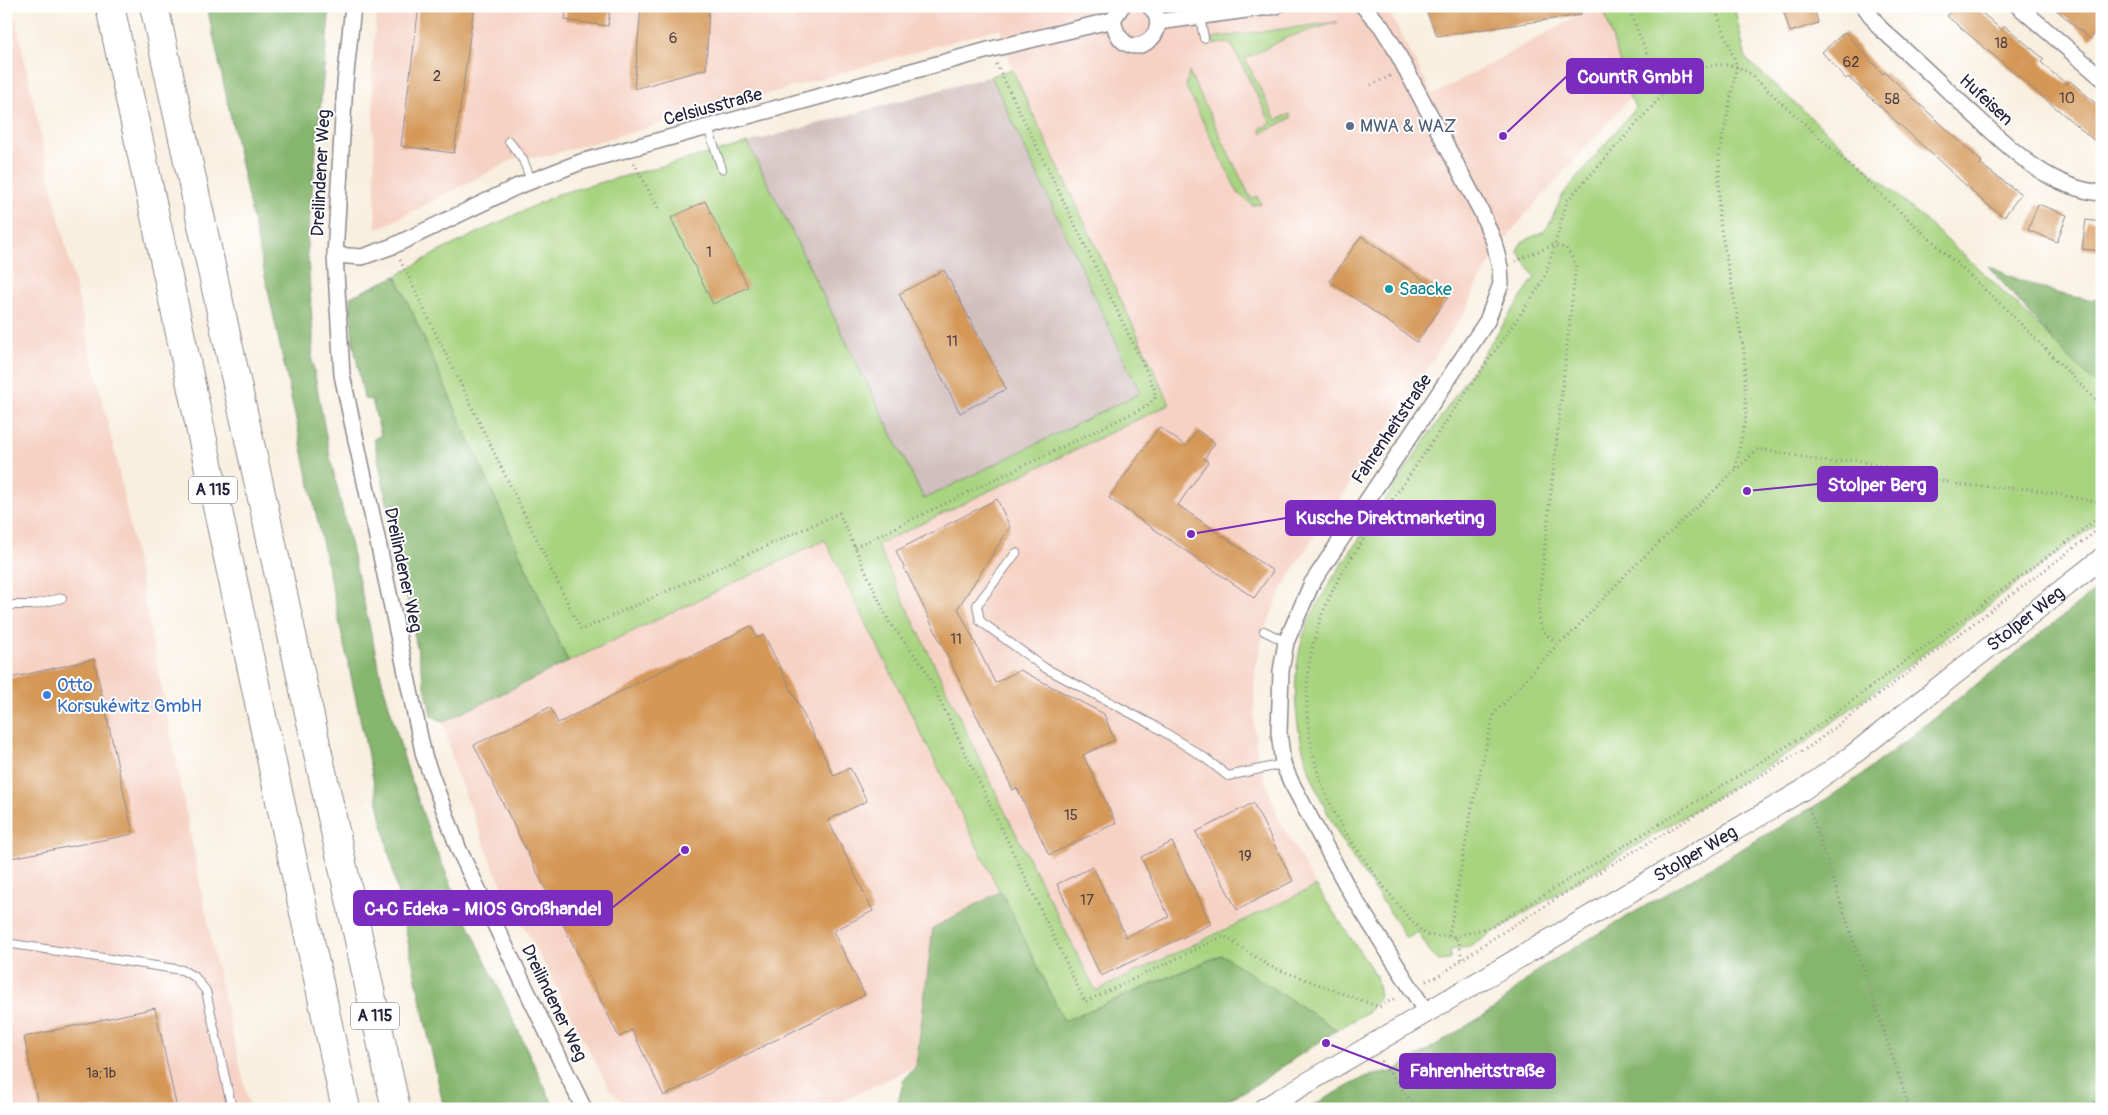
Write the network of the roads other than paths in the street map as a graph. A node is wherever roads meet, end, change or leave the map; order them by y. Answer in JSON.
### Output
{"nodes":[{"id":1,"x":110,"y":6,"type":"edge"},
{"id":2,"x":154,"y":6,"type":"edge"},
{"id":3,"x":353,"y":6,"type":"edge"},
{"id":4,"x":1122,"y":6,"type":"edge"},
{"id":5,"x":1149,"y":6,"type":"edge"},
{"id":6,"x":1276,"y":6,"type":"edge"},
{"id":7,"x":1363,"y":6,"type":"edge"},
{"id":8,"x":1864,"y":6,"type":"edge"},
{"id":9,"x":2018,"y":6,"type":"edge"},
{"id":10,"x":1200,"y":17,"type":"junction"},
{"id":11,"x":1114,"y":20,"type":"junction"},
{"id":12,"x":1158,"y":22,"type":"junction"},
{"id":13,"x":1204,"y":38,"type":"dead end"},
{"id":14,"x":2102,"y":78,"type":"edge"},
{"id":15,"x":708,"y":128,"type":"junction"},
{"id":16,"x":509,"y":141,"type":"dead end"},
{"id":17,"x":722,"y":170,"type":"dead end"},
{"id":18,"x":531,"y":180,"type":"junction"},
{"id":19,"x":2102,"y":194,"type":"edge"},
{"id":20,"x":335,"y":255,"type":"junction"},
{"id":21,"x":1016,"y":553,"type":"dead end"},
{"id":22,"x":2102,"y":558,"type":"edge"},
{"id":23,"x":62,"y":598,"type":"dead end"},
{"id":24,"x":6,"y":605,"type":"edge"},
{"id":25,"x":1264,"y":631,"type":"dead end"},
{"id":26,"x":1286,"y":642,"type":"junction"},
{"id":27,"x":1283,"y":764,"type":"junction"},
{"id":28,"x":6,"y":943,"type":"edge"},
{"id":29,"x":1426,"y":1012,"type":"junction"},
{"id":30,"x":232,"y":1109,"type":"edge"},
{"id":31,"x":346,"y":1109,"type":"edge"},
{"id":32,"x":396,"y":1109,"type":"edge"},
{"id":33,"x":584,"y":1109,"type":"edge"},
{"id":34,"x":1263,"y":1109,"type":"edge"}],
"edges":[{"from":1,"to":31,"type":"highway","number":"A 115"},
{"from":2,"to":32,"type":"highway","number":"A 115"},
{"from":3,"to":20,"type":"street","name":"Dreilindener Weg"},
{"from":4,"to":11,"type":"street"},
{"from":5,"to":12,"type":"street"},
{"from":6,"to":10,"type":"street"},
{"from":7,"to":26,"type":"street","name":"Fahrenheitstraße"},
{"from":8,"to":19,"type":"street","name":"Hufeisen"},
{"from":9,"to":14,"type":"street"},
{"from":10,"to":12,"type":"street"},
{"from":10,"to":13,"type":"lane"},
{"from":11,"to":12,"type":"street"},
{"from":11,"to":15,"type":"street","name":"Celsiusstraße"},
{"from":15,"to":17,"type":"lane"},
{"from":15,"to":18,"type":"street","name":"Celsiusstraße"},
{"from":16,"to":18,"type":"lane"},
{"from":18,"to":20,"type":"street","name":"Celsiusstraße"},
{"from":20,"to":33,"type":"street","name":"Dreilindener Weg"},
{"from":21,"to":27,"type":"lane"},
{"from":22,"to":29,"type":"street","name":"Stolper Weg"},
{"from":23,"to":24,"type":"lane"},
{"from":25,"to":26,"type":"lane"},
{"from":26,"to":27,"type":"street","name":"Fahrenheitstraße"},
{"from":27,"to":29,"type":"street","name":"Fahrenheitstraße"},
{"from":28,"to":30,"type":"lane"},
{"from":29,"to":34,"type":"street","name":"Stolper Weg"}]}
